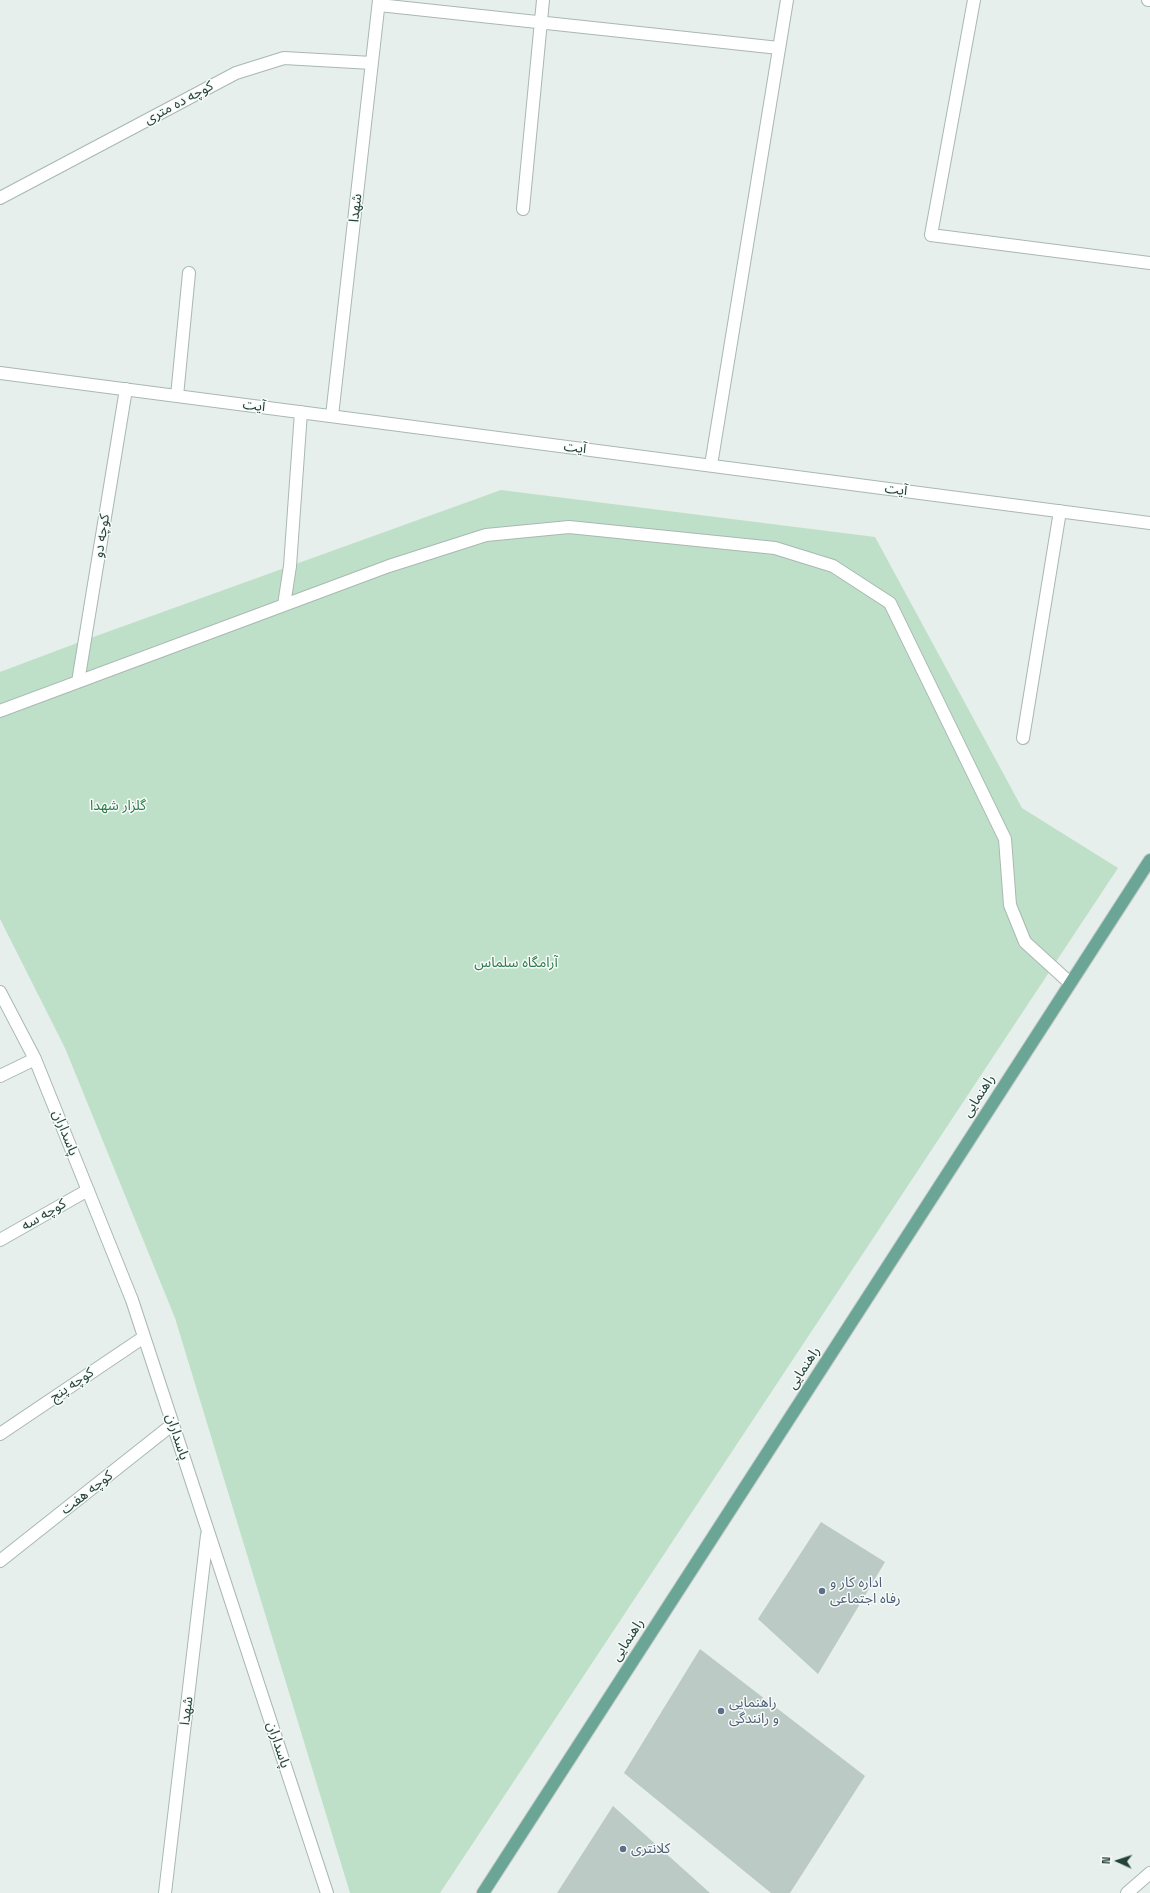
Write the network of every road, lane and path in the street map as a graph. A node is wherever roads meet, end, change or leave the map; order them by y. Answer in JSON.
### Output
{"nodes":[{"id":1,"x":543,"y":0,"type":"edge"},
{"id":2,"x":787,"y":0,"type":"edge"},
{"id":3,"x":974,"y":0,"type":"edge"},
{"id":4,"x":379,"y":2,"type":"edge"},
{"id":5,"x":540,"y":23,"type":"junction"},
{"id":6,"x":779,"y":48,"type":"junction"},
{"id":7,"x":372,"y":63,"type":"junction"},
{"id":8,"x":0,"y":198,"type":"edge"},
{"id":9,"x":523,"y":209,"type":"dead end"},
{"id":10,"x":1150,"y":263,"type":"edge"},
{"id":11,"x":189,"y":273,"type":"dead end"},
{"id":12,"x":0,"y":373,"type":"edge"},
{"id":13,"x":126,"y":389,"type":"junction"},
{"id":14,"x":177,"y":396,"type":"junction"},
{"id":15,"x":302,"y":412,"type":"junction"},
{"id":16,"x":332,"y":416,"type":"junction"},
{"id":17,"x":711,"y":465,"type":"junction"},
{"id":18,"x":1060,"y":511,"type":"junction"},
{"id":19,"x":1150,"y":523,"type":"edge"},
{"id":20,"x":284,"y":605,"type":"junction"},
{"id":21,"x":78,"y":682,"type":"junction"},
{"id":22,"x":0,"y":711,"type":"edge"},
{"id":23,"x":1024,"y":738,"type":"dead end"},
{"id":24,"x":1150,"y":860,"type":"edge"},
{"id":25,"x":1070,"y":984,"type":"junction"},
{"id":26,"x":0,"y":992,"type":"edge"},
{"id":27,"x":35,"y":1059,"type":"junction"},
{"id":28,"x":0,"y":1076,"type":"edge"},
{"id":29,"x":88,"y":1190,"type":"junction"},
{"id":30,"x":0,"y":1240,"type":"edge"},
{"id":31,"x":144,"y":1337,"type":"junction"},
{"id":32,"x":173,"y":1424,"type":"junction"},
{"id":33,"x":0,"y":1434,"type":"edge"},
{"id":34,"x":208,"y":1530,"type":"junction"},
{"id":35,"x":0,"y":1561,"type":"edge"},
{"id":36,"x":1150,"y":1874,"type":"edge"},
{"id":37,"x":165,"y":1893,"type":"edge"},
{"id":38,"x":327,"y":1893,"type":"edge"},
{"id":39,"x":483,"y":1893,"type":"edge"},
{"id":40,"x":1127,"y":1893,"type":"edge"}],
"edges":[{"from":1,"to":5,"type":"street"},
{"from":2,"to":6,"type":"street"},
{"from":3,"to":10,"type":"street"},
{"from":4,"to":5,"type":"street"},
{"from":4,"to":7,"type":"street","name":"شهدا"},
{"from":5,"to":6,"type":"street"},
{"from":5,"to":9,"type":"street"},
{"from":6,"to":17,"type":"street"},
{"from":7,"to":8,"type":"street","name":"کوچه ده متری"},
{"from":7,"to":16,"type":"street","name":"شهدا"},
{"from":11,"to":14,"type":"street"},
{"from":12,"to":13,"type":"street","name":"آیت"},
{"from":13,"to":14,"type":"street","name":"آیت"},
{"from":13,"to":21,"type":"street","name":"کوچه دو"},
{"from":14,"to":15,"type":"street","name":"آیت"},
{"from":15,"to":16,"type":"street","name":"آیت"},
{"from":15,"to":20,"type":"street"},
{"from":16,"to":17,"type":"street","name":"آیت"},
{"from":17,"to":18,"type":"street","name":"آیت"},
{"from":18,"to":19,"type":"street","name":"آیت"},
{"from":18,"to":23,"type":"street"},
{"from":20,"to":21,"type":"street"},
{"from":20,"to":25,"type":"street"},
{"from":21,"to":22,"type":"street"},
{"from":24,"to":25,"type":"main road","name":"راهنمایی"},
{"from":25,"to":39,"type":"main road","name":"راهنمایی"},
{"from":26,"to":27,"type":"street","name":"پاسداران"},
{"from":27,"to":28,"type":"street"},
{"from":27,"to":29,"type":"street","name":"پاسداران"},
{"from":29,"to":30,"type":"street","name":"کوچه سه"},
{"from":29,"to":31,"type":"street","name":"پاسداران"},
{"from":31,"to":32,"type":"street","name":"پاسداران"},
{"from":31,"to":33,"type":"street","name":"کوچه پنج"},
{"from":32,"to":34,"type":"street","name":"پاسداران"},
{"from":32,"to":35,"type":"street","name":"کوچه هفت"},
{"from":34,"to":37,"type":"street","name":"شهدا"},
{"from":34,"to":38,"type":"street","name":"پاسداران"},
{"from":36,"to":40,"type":"street"}]}
